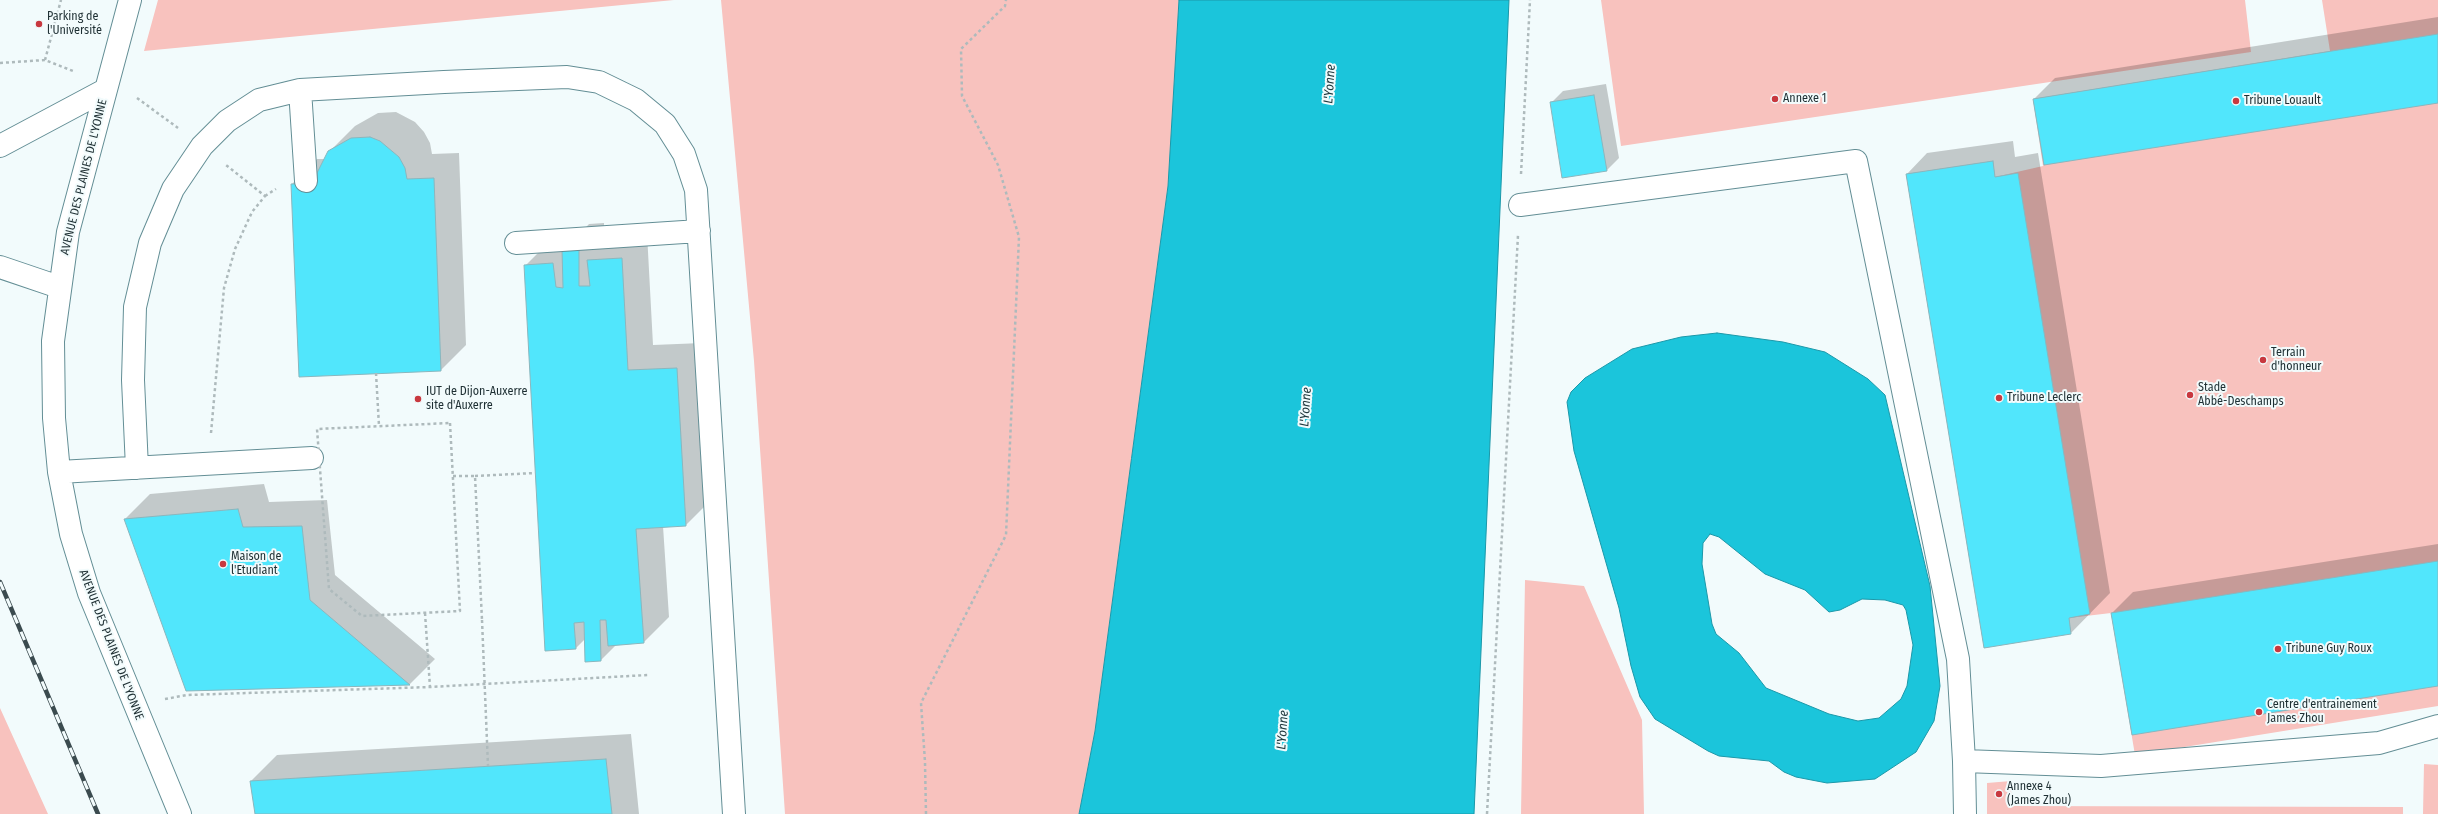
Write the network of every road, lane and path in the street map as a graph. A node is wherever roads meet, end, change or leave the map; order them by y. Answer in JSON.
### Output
{"nodes":[{"id":1,"x":61,"y":0,"type":"edge"},
{"id":2,"x":130,"y":0,"type":"edge"},
{"id":3,"x":1006,"y":0,"type":"edge"},
{"id":4,"x":1530,"y":0,"type":"edge"},
{"id":5,"x":0,"y":63,"type":"edge"},
{"id":6,"x":106,"y":90,"type":"junction"},
{"id":7,"x":300,"y":90,"type":"junction"},
{"id":8,"x":0,"y":146,"type":"edge"},
{"id":9,"x":306,"y":181,"type":"dead end"},
{"id":10,"x":1520,"y":205,"type":"junction"},
{"id":11,"x":699,"y":232,"type":"junction"},
{"id":12,"x":516,"y":243,"type":"dead end"},
{"id":13,"x":0,"y":267,"type":"edge"},
{"id":14,"x":59,"y":287,"type":"junction"},
{"id":15,"x":376,"y":373,"type":"dead end"},
{"id":16,"x":379,"y":426,"type":"junction"},
{"id":17,"x":312,"y":458,"type":"dead end"},
{"id":18,"x":136,"y":468,"type":"junction"},
{"id":19,"x":59,"y":472,"type":"junction"},
{"id":20,"x":535,"y":473,"type":"dead end"},
{"id":21,"x":453,"y":476,"type":"junction"},
{"id":22,"x":475,"y":476,"type":"junction"},
{"id":23,"x":425,"y":613,"type":"junction"},
{"id":24,"x":648,"y":675,"type":"dead end"},
{"id":25,"x":430,"y":687,"type":"junction"},
{"id":26,"x":137,"y":711,"type":"junction"},
{"id":27,"x":2438,"y":726,"type":"edge"},
{"id":28,"x":1964,"y":761,"type":"junction"},
{"id":29,"x":488,"y":766,"type":"dead end"},
{"id":30,"x":180,"y":814,"type":"edge"},
{"id":31,"x":734,"y":814,"type":"edge"},
{"id":32,"x":926,"y":814,"type":"edge"},
{"id":33,"x":1487,"y":814,"type":"edge"},
{"id":34,"x":1965,"y":814,"type":"edge"}],
"edges":[{"from":1,"to":5,"type":"path"},
{"from":2,"to":6,"type":"street","name":"AVENUE DES PLAINES DE L'YONNE"},
{"from":3,"to":32,"type":"path"},
{"from":4,"to":10,"type":"path"},
{"from":6,"to":8,"type":"street"},
{"from":6,"to":14,"type":"street","name":"AVENUE DES PLAINES DE L'YONNE"},
{"from":7,"to":9,"type":"street"},
{"from":7,"to":11,"type":"street"},
{"from":7,"to":18,"type":"street"},
{"from":10,"to":28,"type":"street"},
{"from":10,"to":33,"type":"path"},
{"from":11,"to":12,"type":"street"},
{"from":11,"to":31,"type":"street"},
{"from":13,"to":14,"type":"street"},
{"from":14,"to":19,"type":"street","name":"AVENUE DES PLAINES DE L'YONNE"},
{"from":15,"to":16,"type":"path"},
{"from":16,"to":21,"type":"path"},
{"from":16,"to":23,"type":"path"},
{"from":17,"to":18,"type":"street"},
{"from":18,"to":19,"type":"street"},
{"from":19,"to":26,"type":"street","name":"AVENUE DES PLAINES DE L'YONNE"},
{"from":20,"to":22,"type":"path"},
{"from":21,"to":22,"type":"path"},
{"from":21,"to":23,"type":"path"},
{"from":22,"to":29,"type":"path","bridge":true},
{"from":23,"to":25,"type":"path"},
{"from":24,"to":25,"type":"path"},
{"from":25,"to":26,"type":"path"},
{"from":26,"to":30,"type":"street","name":"AVENUE DES PLAINES DE L'YONNE"},
{"from":27,"to":28,"type":"street"},
{"from":28,"to":34,"type":"street"}]}
